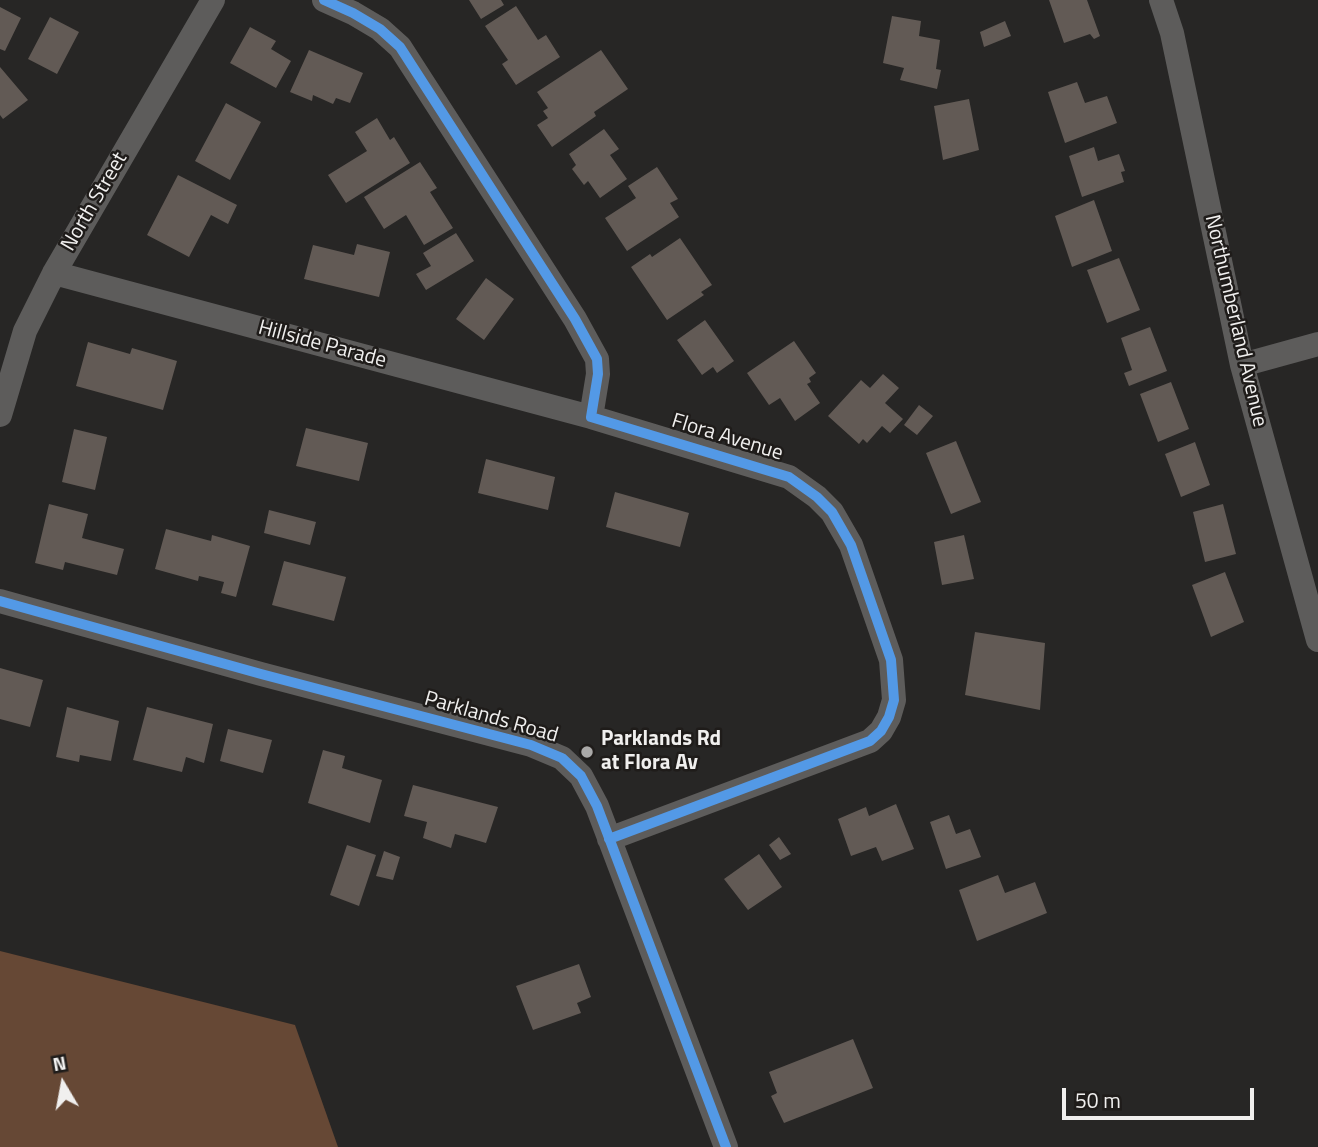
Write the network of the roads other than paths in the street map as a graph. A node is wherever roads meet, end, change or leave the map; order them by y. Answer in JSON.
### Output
{"nodes":[{"id":1,"x":213,"y":0,"type":"edge"},
{"id":2,"x":324,"y":0,"type":"edge"},
{"id":3,"x":1161,"y":0,"type":"edge"},
{"id":4,"x":54,"y":273,"type":"junction"},
{"id":5,"x":1318,"y":344,"type":"edge"},
{"id":6,"x":1242,"y":365,"type":"junction"},
{"id":7,"x":0,"y":415,"type":"edge"},
{"id":8,"x":591,"y":417,"type":"junction"},
{"id":9,"x":0,"y":601,"type":"edge"},
{"id":10,"x":1318,"y":640,"type":"edge"},
{"id":11,"x":609,"y":839,"type":"junction"},
{"id":12,"x":726,"y":1147,"type":"edge"}],
"edges":[{"from":1,"to":4,"type":"street","name":"North Street"},
{"from":2,"to":8,"type":"street"},
{"from":3,"to":6,"type":"street","name":"Northumberland Avenue"},
{"from":4,"to":7,"type":"street","name":"North Street"},
{"from":4,"to":8,"type":"street","name":"Hillside Parade"},
{"from":5,"to":6,"type":"street"},
{"from":6,"to":10,"type":"street","name":"Northumberland Avenue"},
{"from":8,"to":11,"type":"street","name":"Flora Avenue"},
{"from":9,"to":11,"type":"street","name":"Parklands Road"},
{"from":11,"to":12,"type":"street","name":"Parklands Road"}]}
